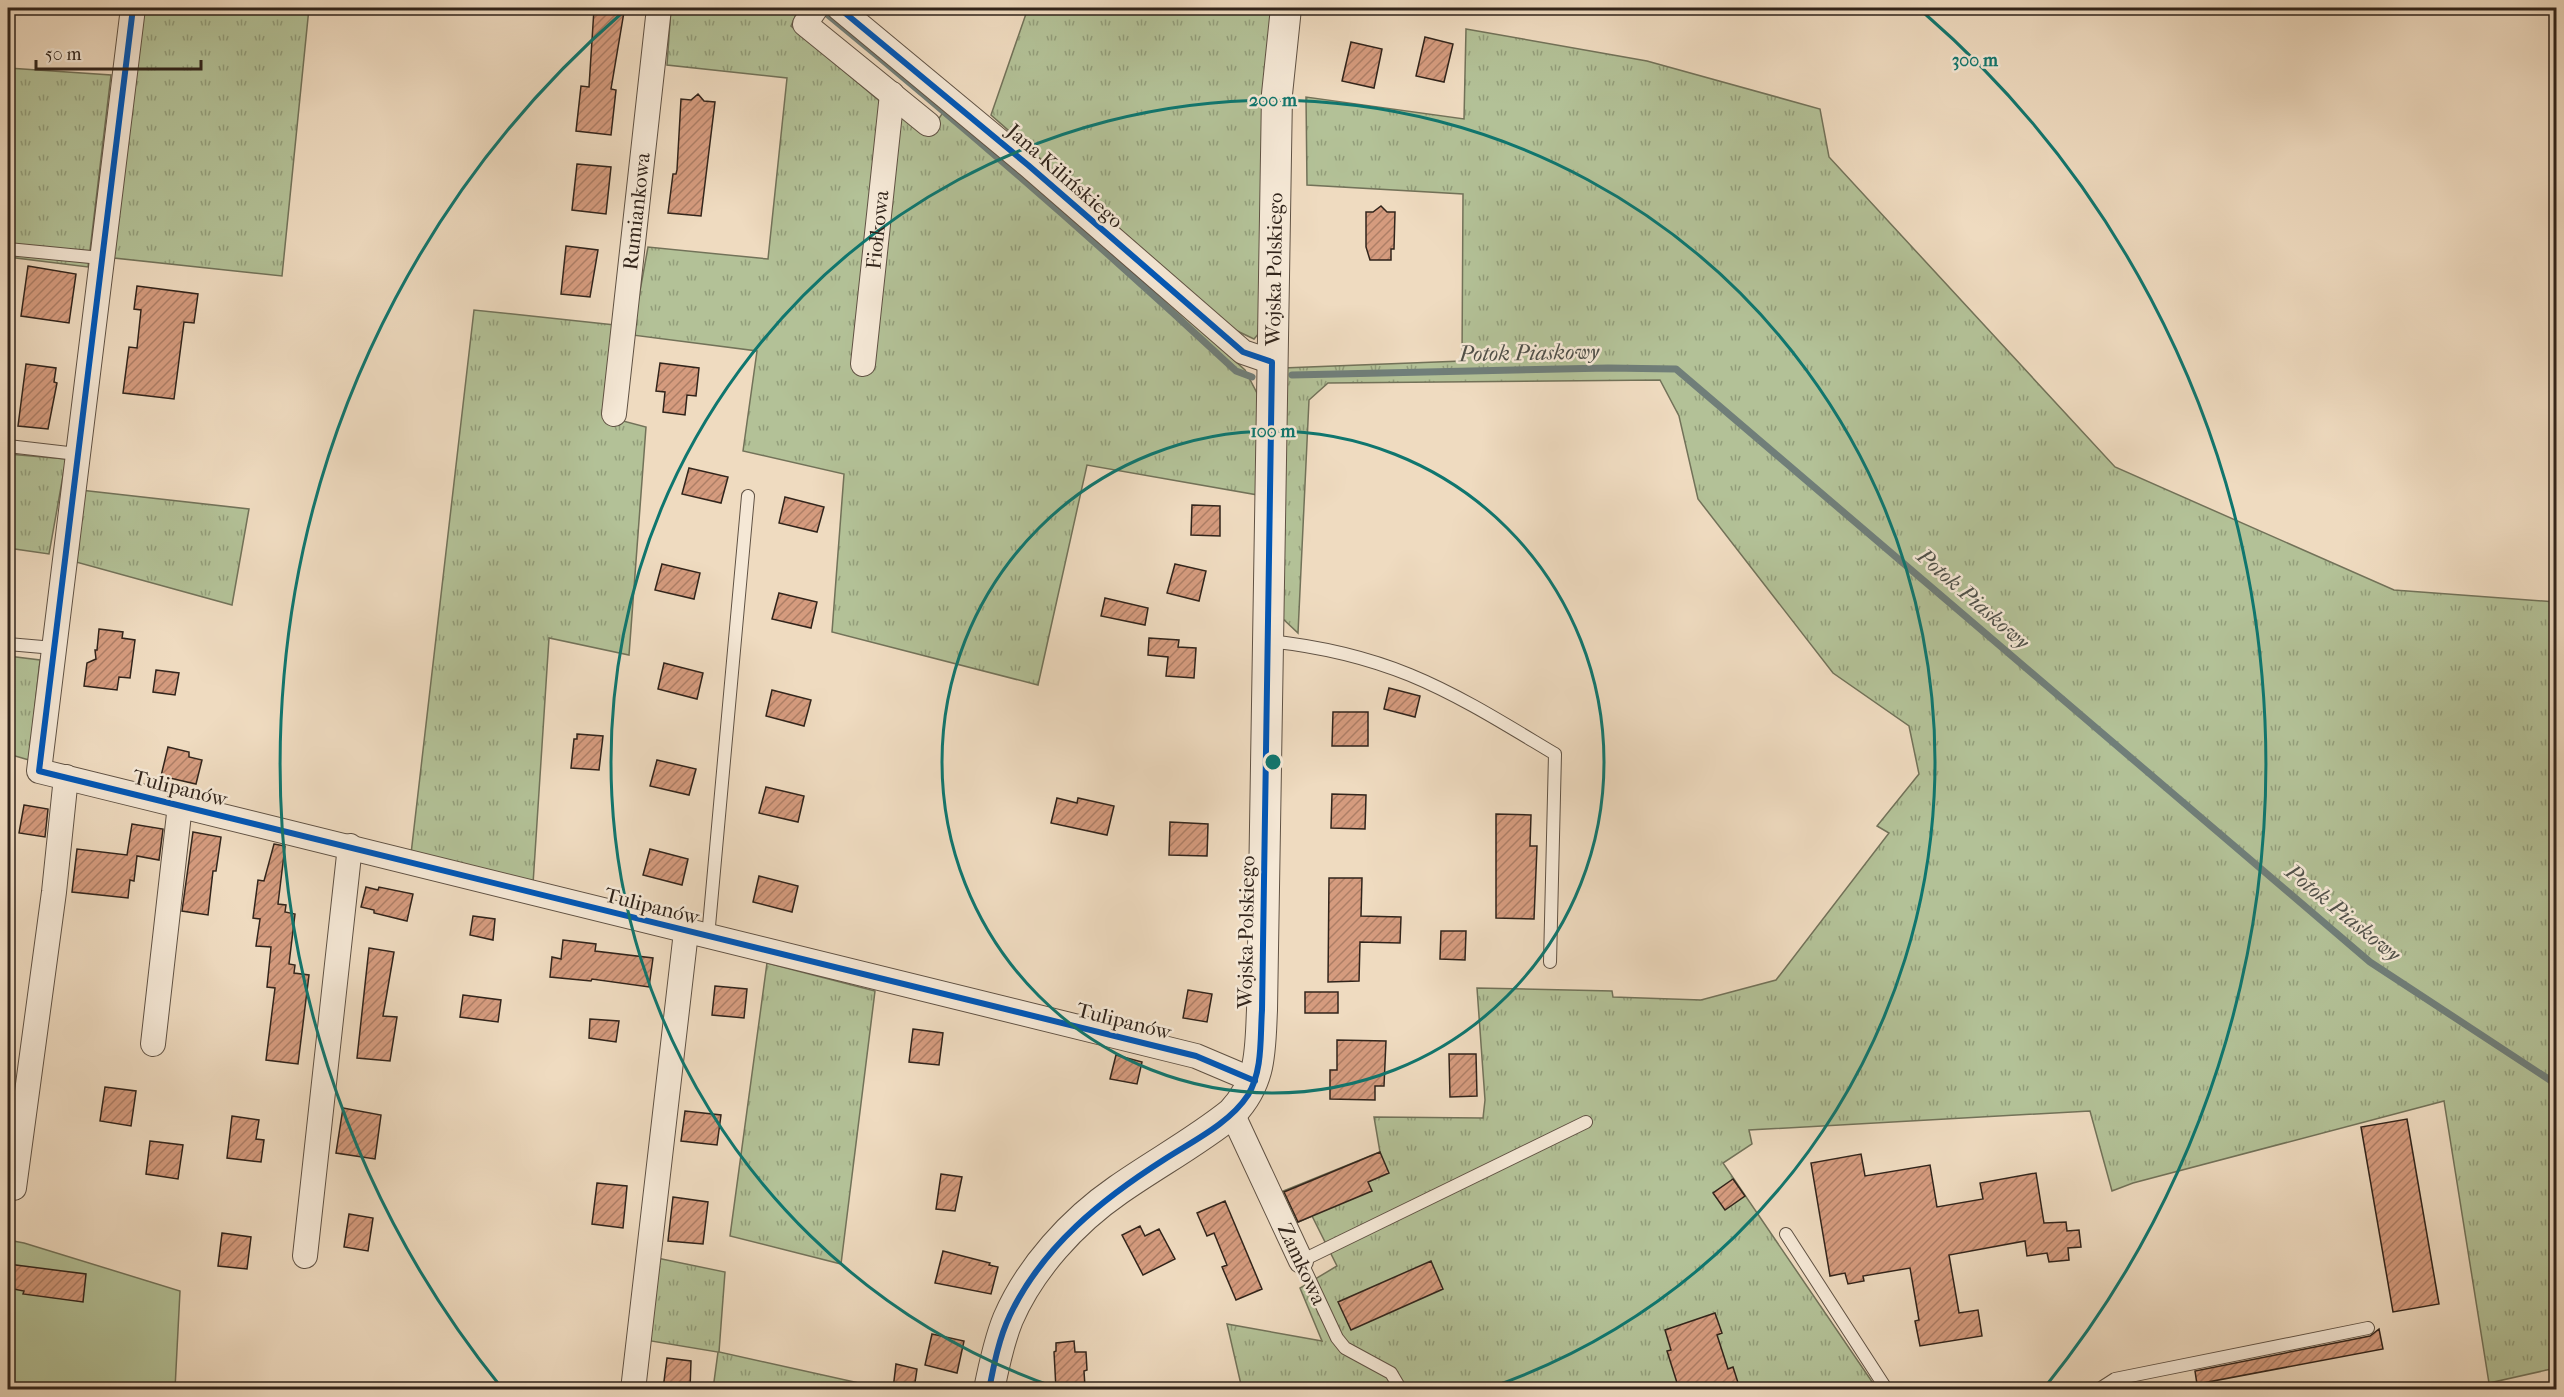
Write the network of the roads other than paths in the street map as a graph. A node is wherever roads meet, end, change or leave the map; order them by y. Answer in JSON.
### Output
{"nodes":[{"id":1,"x":133,"y":8,"type":"edge"},
{"id":2,"x":659,"y":8,"type":"edge"},
{"id":3,"x":816,"y":8,"type":"edge"},
{"id":4,"x":839,"y":8,"type":"edge"},
{"id":5,"x":1286,"y":8,"type":"edge"},
{"id":6,"x":892,"y":94,"type":"junction"},
{"id":7,"x":928,"y":124,"type":"dead end"},
{"id":8,"x":8,"y":249,"type":"edge"},
{"id":9,"x":101,"y":258,"type":"junction"},
{"id":10,"x":1272,"y":362,"type":"junction"},
{"id":11,"x":863,"y":364,"type":"dead end"},
{"id":12,"x":614,"y":414,"type":"dead end"},
{"id":13,"x":8,"y":446,"type":"edge"},
{"id":14,"x":77,"y":454,"type":"junction"},
{"id":15,"x":748,"y":496,"type":"dead end"},
{"id":16,"x":1268,"y":641,"type":"junction"},
{"id":17,"x":8,"y":644,"type":"edge"},
{"id":18,"x":54,"y":648,"type":"junction"},
{"id":19,"x":66,"y":777,"type":"junction"},
{"id":20,"x":180,"y":805,"type":"junction"},
{"id":21,"x":350,"y":846,"type":"junction"},
{"id":22,"x":697,"y":934,"type":"junction"},
{"id":23,"x":1550,"y":962,"type":"dead end"},
{"id":24,"x":153,"y":1044,"type":"dead end"},
{"id":25,"x":1255,"y":1081,"type":"junction"},
{"id":26,"x":1232,"y":1113,"type":"junction"},
{"id":27,"x":1586,"y":1122,"type":"dead end"},
{"id":28,"x":14,"y":1188,"type":"dead end"},
{"id":29,"x":1786,"y":1234,"type":"dead end"},
{"id":30,"x":305,"y":1256,"type":"dead end"},
{"id":31,"x":1301,"y":1261,"type":"junction"},
{"id":32,"x":2368,"y":1328,"type":"dead end"},
{"id":33,"x":633,"y":1389,"type":"edge"},
{"id":34,"x":989,"y":1389,"type":"edge"},
{"id":35,"x":1401,"y":1389,"type":"edge"},
{"id":36,"x":1887,"y":1389,"type":"edge"},
{"id":37,"x":2098,"y":1389,"type":"edge"}],
"edges":[{"from":1,"to":9,"type":"street"},
{"from":2,"to":12,"type":"street","name":"Rumiankowa"},
{"from":3,"to":6,"type":"street"},
{"from":4,"to":10,"type":"street","name":"Jana Kilińskiego"},
{"from":5,"to":10,"type":"street","name":"Wojska Polskiego"},
{"from":6,"to":7,"type":"street"},
{"from":6,"to":11,"type":"street","name":"Fiołkowa"},
{"from":8,"to":9,"type":"lane"},
{"from":9,"to":14,"type":"street"},
{"from":10,"to":16,"type":"street","name":"Wojska Polskiego"},
{"from":13,"to":14,"type":"lane"},
{"from":14,"to":18,"type":"street"},
{"from":15,"to":22,"type":"lane"},
{"from":16,"to":23,"type":"lane"},
{"from":16,"to":25,"type":"street","name":"Wojska Polskiego"},
{"from":17,"to":18,"type":"lane"},
{"from":18,"to":19,"type":"street","name":"Tulipanów"},
{"from":19,"to":20,"type":"street","name":"Tulipanów"},
{"from":19,"to":28,"type":"street"},
{"from":20,"to":21,"type":"street","name":"Tulipanów"},
{"from":20,"to":24,"type":"street"},
{"from":21,"to":22,"type":"street","name":"Tulipanów"},
{"from":21,"to":30,"type":"street"},
{"from":22,"to":25,"type":"street","name":"Tulipanów"},
{"from":22,"to":33,"type":"street"},
{"from":25,"to":26,"type":"street","name":"Wojska Polskiego"},
{"from":26,"to":31,"type":"street","name":"Zamkowa"},
{"from":26,"to":34,"type":"street","name":"Wojska Polskiego"},
{"from":27,"to":31,"type":"lane"},
{"from":29,"to":36,"type":"lane"},
{"from":31,"to":35,"type":"lane","name":"Zamkowa"},
{"from":32,"to":37,"type":"lane"}]}
